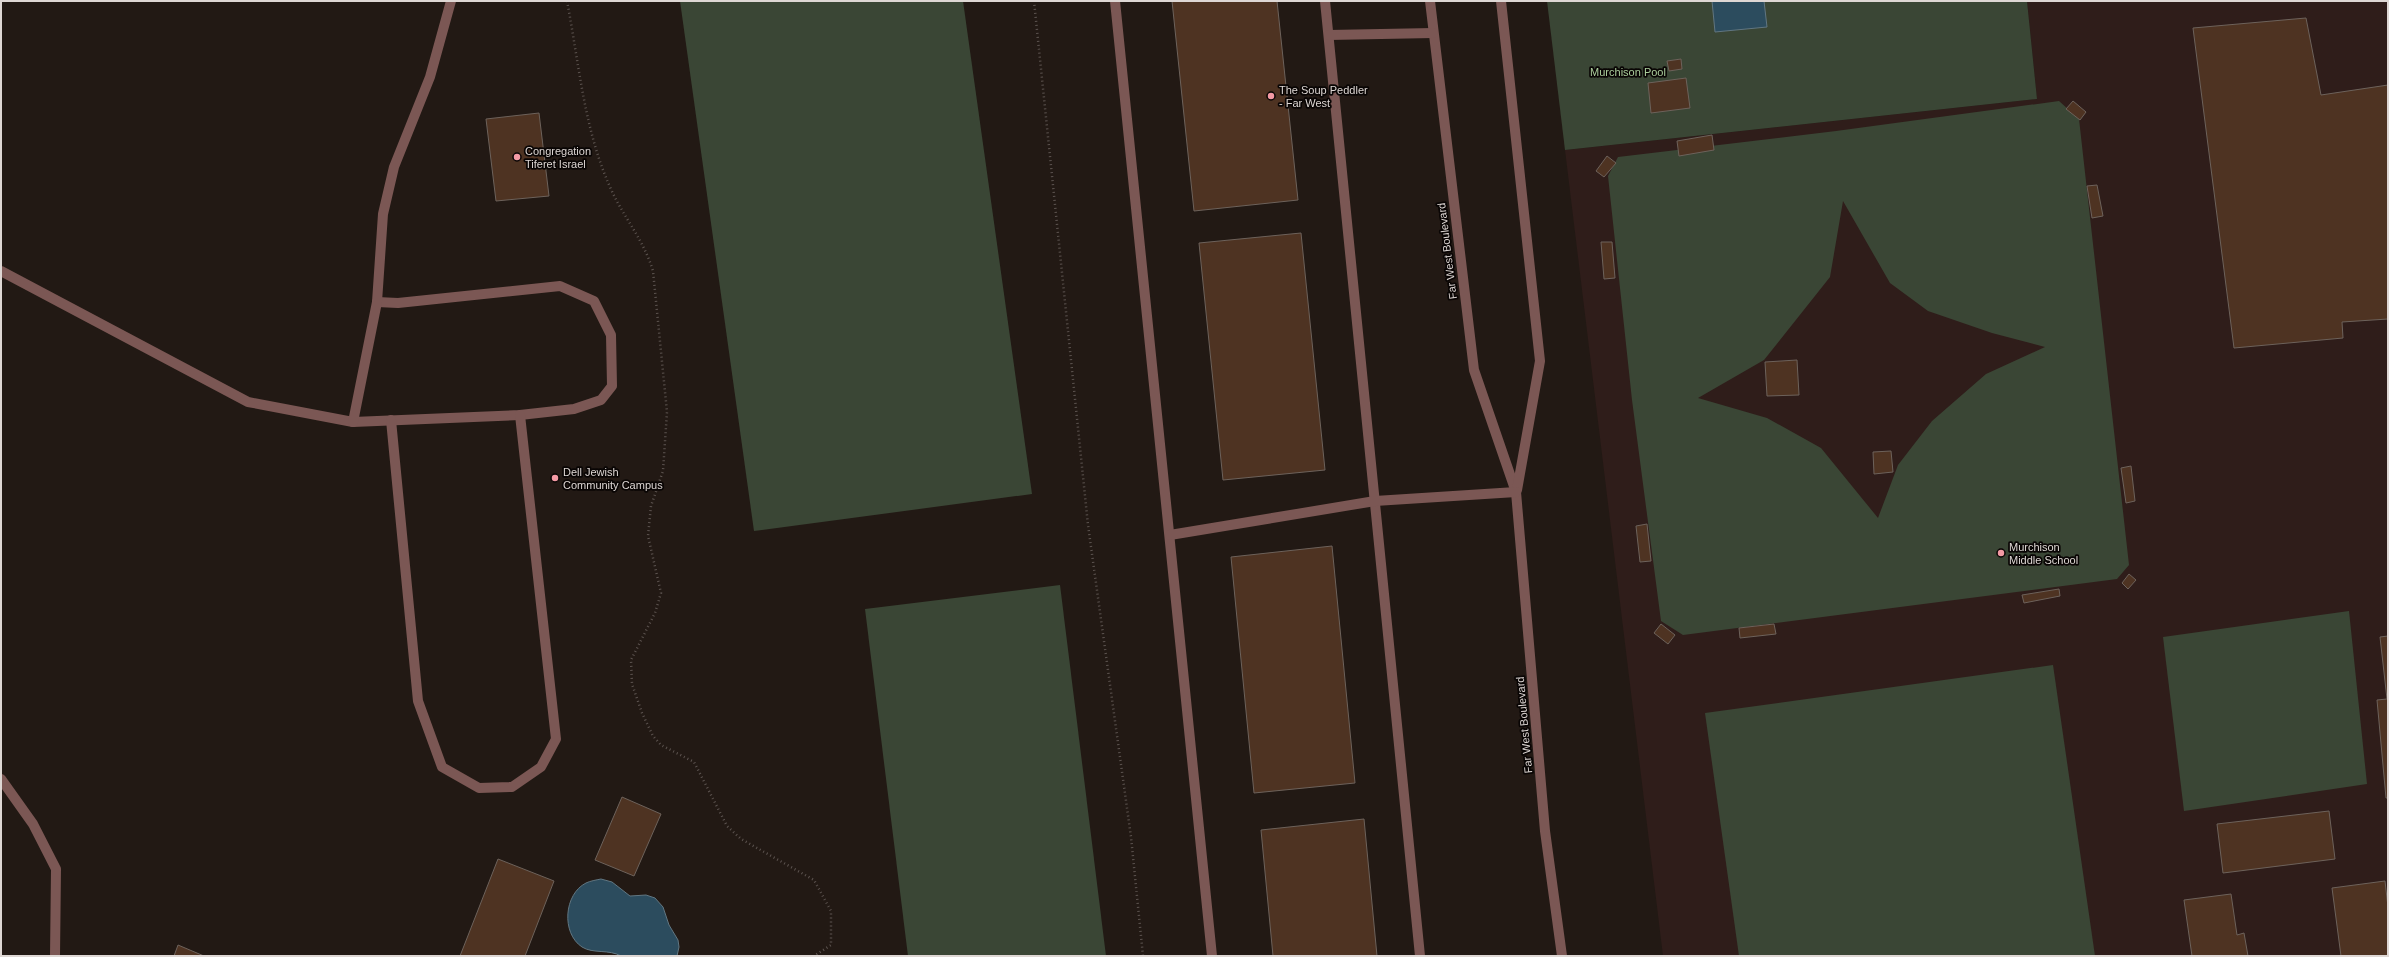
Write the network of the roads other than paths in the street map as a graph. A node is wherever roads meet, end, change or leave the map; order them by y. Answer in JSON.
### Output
{"nodes":[{"id":1,"x":451,"y":1,"type":"edge"},
{"id":2,"x":1115,"y":1,"type":"edge"},
{"id":3,"x":1325,"y":1,"type":"edge"},
{"id":4,"x":1430,"y":1,"type":"edge"},
{"id":5,"x":1501,"y":1,"type":"edge"},
{"id":6,"x":1433,"y":33,"type":"junction"},
{"id":7,"x":1329,"y":35,"type":"junction"},
{"id":8,"x":1,"y":271,"type":"edge"},
{"id":9,"x":377,"y":302,"type":"junction"},
{"id":10,"x":520,"y":414,"type":"junction"},
{"id":11,"x":391,"y":420,"type":"junction"},
{"id":12,"x":353,"y":422,"type":"junction"},
{"id":13,"x":1516,"y":492,"type":"junction"},
{"id":14,"x":1375,"y":501,"type":"junction"},
{"id":15,"x":1170,"y":535,"type":"junction"},
{"id":16,"x":1,"y":779,"type":"edge"},
{"id":17,"x":57,"y":955,"type":"edge"},
{"id":18,"x":1212,"y":956,"type":"edge"},
{"id":19,"x":1420,"y":956,"type":"edge"},
{"id":20,"x":1562,"y":956,"type":"edge"}],
"edges":[{"from":1,"to":9,"type":"street"},
{"from":2,"to":15,"type":"street"},
{"from":3,"to":7,"type":"street"},
{"from":4,"to":6,"type":"street","name":"Far West Boulevard"},
{"from":5,"to":13,"type":"street","name":"Far West Boulevard"},
{"from":6,"to":7,"type":"street"},
{"from":6,"to":13,"type":"street","name":"Far West Boulevard"},
{"from":7,"to":14,"type":"street"},
{"from":8,"to":12,"type":"street"},
{"from":9,"to":10,"type":"street"},
{"from":9,"to":12,"type":"street"},
{"from":10,"to":11,"type":"street"},
{"from":10,"to":11,"type":"street"},
{"from":11,"to":12,"type":"street"},
{"from":13,"to":14,"type":"street"},
{"from":13,"to":20,"type":"street","name":"Far West Boulevard"},
{"from":14,"to":15,"type":"street"},
{"from":14,"to":19,"type":"street"},
{"from":15,"to":18,"type":"street"},
{"from":16,"to":17,"type":"street"}]}
